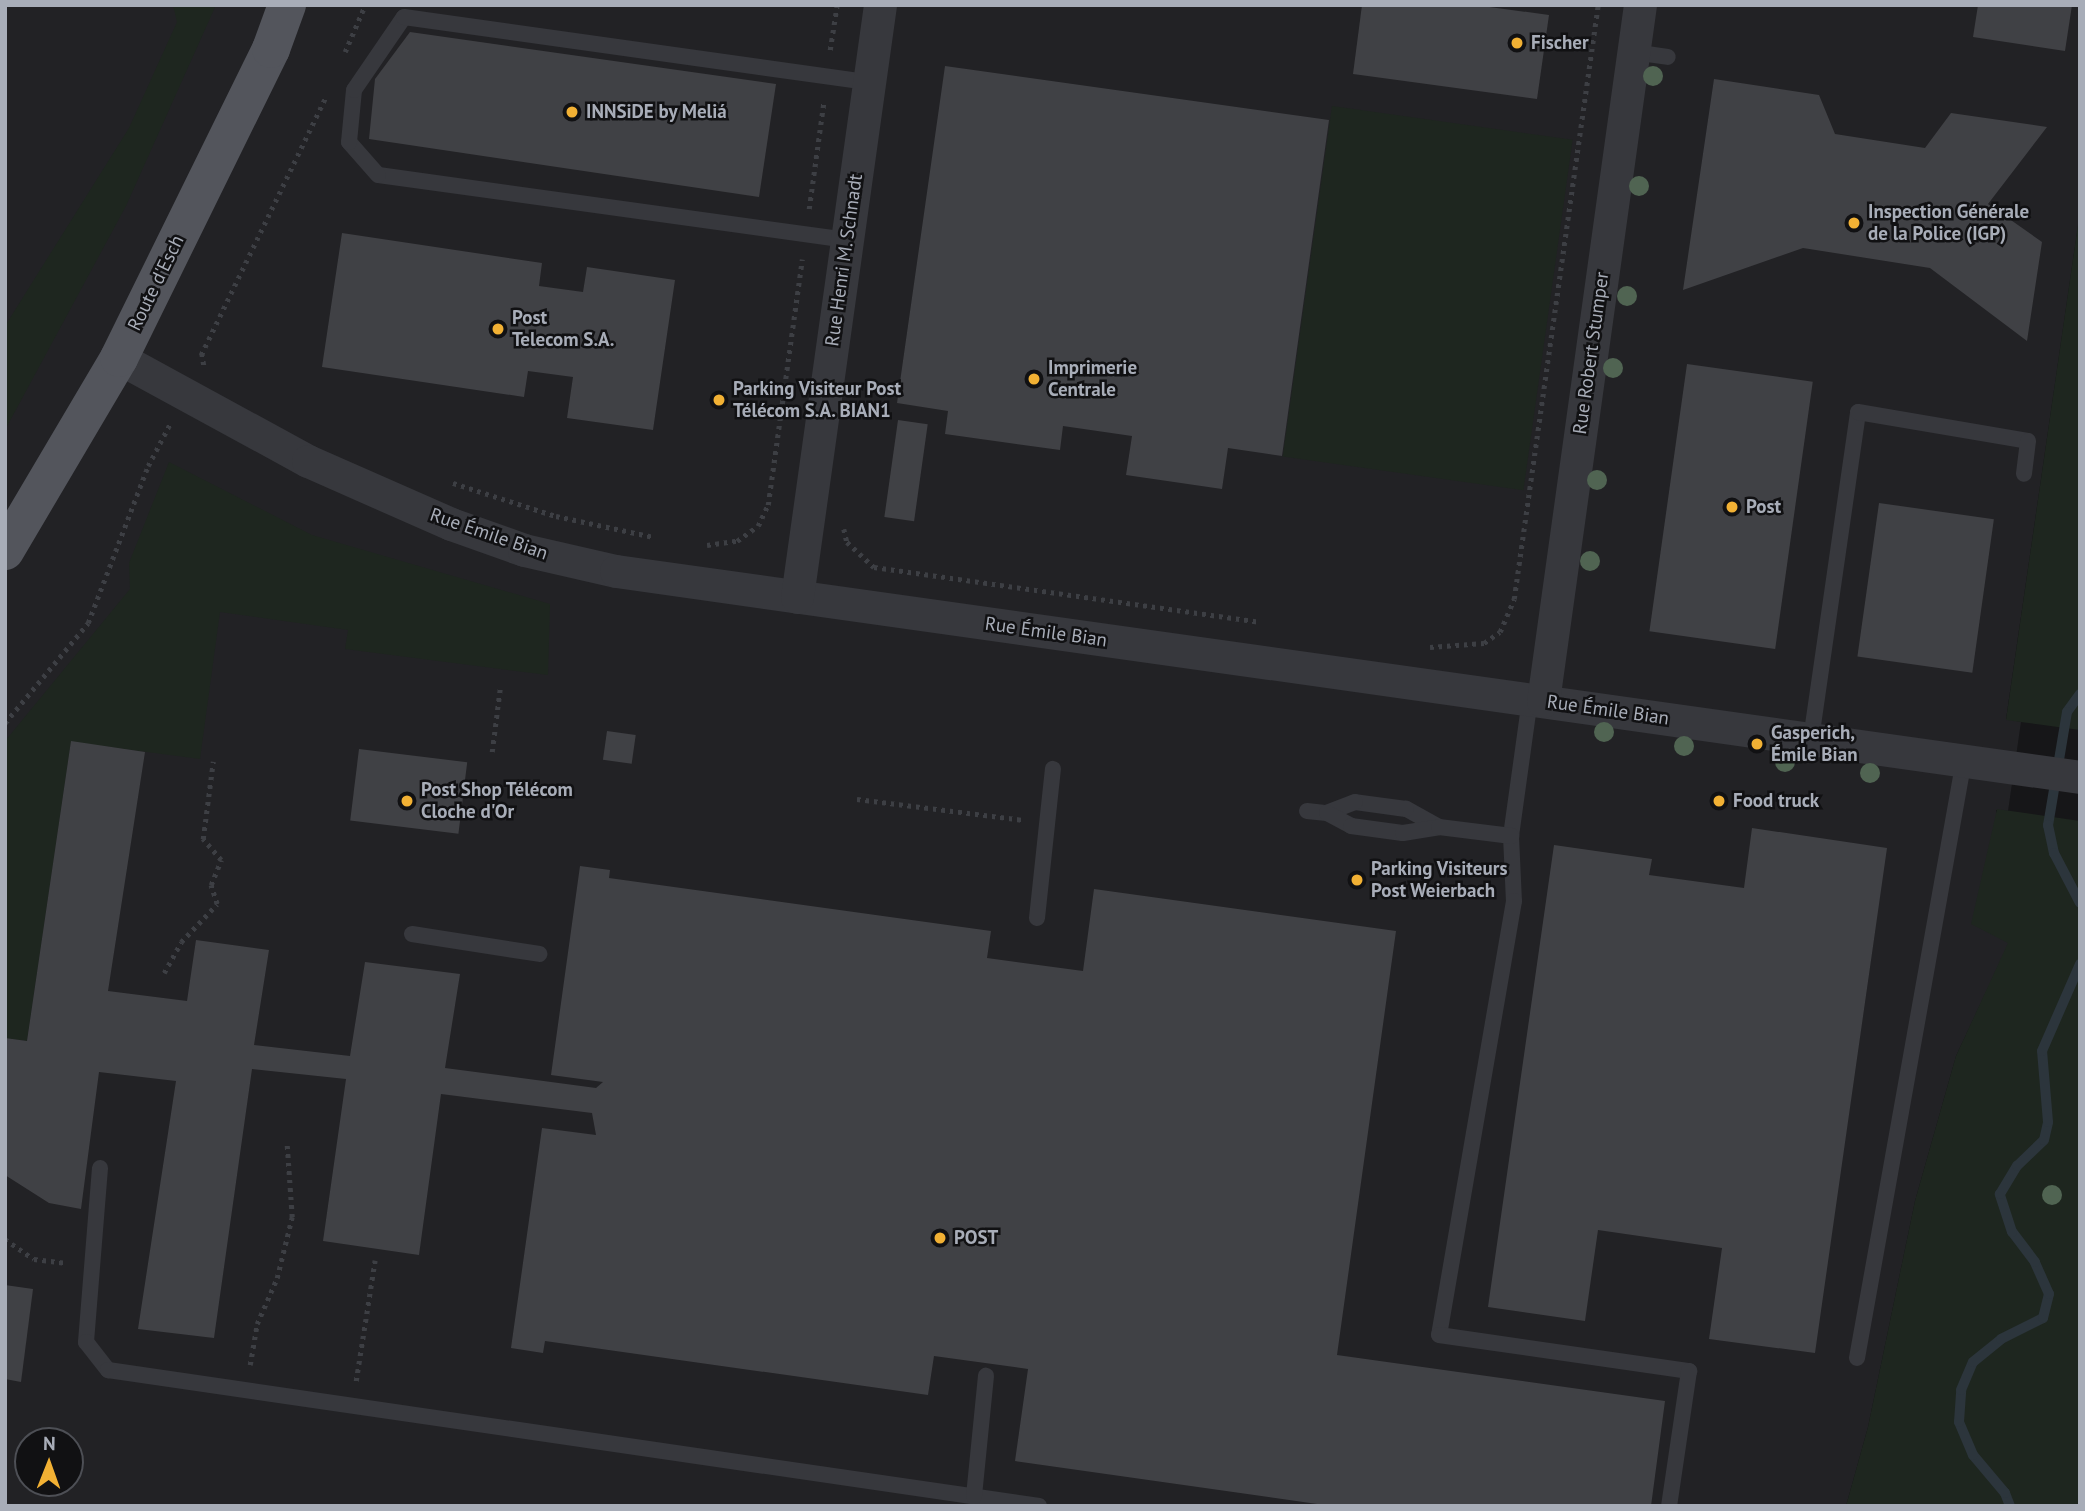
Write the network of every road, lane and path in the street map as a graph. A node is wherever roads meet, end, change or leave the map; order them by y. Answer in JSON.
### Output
{"nodes":[{"id":1,"x":287,"y":5,"type":"edge"},
{"id":2,"x":836,"y":5,"type":"edge"},
{"id":3,"x":880,"y":5,"type":"edge"},
{"id":4,"x":1598,"y":5,"type":"edge"},
{"id":5,"x":1640,"y":5,"type":"edge"},
{"id":6,"x":1633,"y":52,"type":"junction"},
{"id":7,"x":1668,"y":57,"type":"dead end"},
{"id":8,"x":827,"y":75,"type":"junction"},
{"id":9,"x":869,"y":82,"type":"junction"},
{"id":10,"x":805,"y":234,"type":"junction"},
{"id":11,"x":847,"y":240,"type":"junction"},
{"id":12,"x":202,"y":353,"type":"dead end"},
{"id":13,"x":119,"y":358,"type":"junction"},
{"id":14,"x":204,"y":370,"type":"dead end"},
{"id":15,"x":2024,"y":474,"type":"dead end"},
{"id":16,"x":444,"y":480,"type":"dead end"},
{"id":17,"x":842,"y":523,"type":"dead end"},
{"id":18,"x":662,"y":539,"type":"dead end"},
{"id":19,"x":698,"y":544,"type":"dead end"},
{"id":20,"x":5,"y":551,"type":"edge"},
{"id":21,"x":797,"y":597,"type":"junction"},
{"id":22,"x":1267,"y":624,"type":"dead end"},
{"id":23,"x":1417,"y":645,"type":"dead end"},
{"id":24,"x":500,"y":689,"type":"dead end"},
{"id":25,"x":1536,"y":700,"type":"junction"},
{"id":26,"x":1811,"y":739,"type":"junction"},
{"id":27,"x":492,"y":752,"type":"dead end"},
{"id":28,"x":1964,"y":760,"type":"junction"},
{"id":29,"x":213,"y":762,"type":"dead end"},
{"id":30,"x":1053,"y":769,"type":"dead end"},
{"id":31,"x":2080,"y":777,"type":"edge"},
{"id":32,"x":857,"y":799,"type":"dead end"},
{"id":33,"x":1307,"y":811,"type":"dead end"},
{"id":34,"x":1326,"y":814,"type":"junction"},
{"id":35,"x":1047,"y":823,"type":"junction"},
{"id":36,"x":1439,"y":827,"type":"junction"},
{"id":37,"x":1511,"y":836,"type":"junction"},
{"id":38,"x":1037,"y":918,"type":"dead end"},
{"id":39,"x":412,"y":934,"type":"dead end"},
{"id":40,"x":539,"y":954,"type":"dead end"},
{"id":41,"x":164,"y":973,"type":"dead end"},
{"id":42,"x":287,"y":1145,"type":"dead end"},
{"id":43,"x":100,"y":1168,"type":"dead end"},
{"id":44,"x":5,"y":1239,"type":"edge"},
{"id":45,"x":375,"y":1260,"type":"dead end"},
{"id":46,"x":92,"y":1267,"type":"junction"},
{"id":47,"x":1857,"y":1358,"type":"dead end"},
{"id":48,"x":986,"y":1376,"type":"dead end"},
{"id":49,"x":246,"y":1390,"type":"junction"},
{"id":50,"x":352,"y":1406,"type":"junction"},
{"id":51,"x":974,"y":1496,"type":"junction"},
{"id":52,"x":1039,"y":1506,"type":"edge"},
{"id":53,"x":1669,"y":1506,"type":"edge"}],
"edges":[{"from":1,"to":13,"type":"main road","name":"Route d'Esch"},
{"from":2,"to":8,"type":"path"},
{"from":3,"to":9,"type":"street","name":"Rue Henri M. Schnadt"},
{"from":4,"to":23,"type":"path"},
{"from":5,"to":6,"type":"street","name":"Rue Robert Stumper"},
{"from":6,"to":7,"type":"lane"},
{"from":6,"to":25,"type":"street","name":"Rue Robert Stumper"},
{"from":8,"to":9,"type":"lane"},
{"from":8,"to":10,"type":"path"},
{"from":8,"to":10,"type":"lane"},
{"from":9,"to":11,"type":"street","name":"Rue Henri M. Schnadt"},
{"from":10,"to":11,"type":"lane"},
{"from":10,"to":19,"type":"path"},
{"from":11,"to":21,"type":"street","name":"Rue Henri M. Schnadt"},
{"from":12,"to":14,"type":"path"},
{"from":13,"to":20,"type":"main road","name":"Route d'Esch"},
{"from":13,"to":21,"type":"street","name":"Rue Émile Bian"},
{"from":15,"to":26,"type":"lane"},
{"from":16,"to":18,"type":"path"},
{"from":17,"to":22,"type":"path"},
{"from":21,"to":25,"type":"street","name":"Rue Émile Bian"},
{"from":24,"to":27,"type":"path"},
{"from":25,"to":26,"type":"street","name":"Rue Émile Bian"},
{"from":25,"to":37,"type":"lane"},
{"from":26,"to":28,"type":"street","name":"Rue Émile Bian"},
{"from":28,"to":31,"type":"street","name":"Rue Émile Bian"},
{"from":28,"to":47,"type":"lane"},
{"from":29,"to":41,"type":"path"},
{"from":30,"to":35,"type":"lane"},
{"from":32,"to":35,"type":"path"},
{"from":33,"to":34,"type":"lane"},
{"from":34,"to":36,"type":"lane"},
{"from":34,"to":36,"type":"lane"},
{"from":35,"to":38,"type":"lane"},
{"from":36,"to":37,"type":"lane"},
{"from":37,"to":53,"type":"lane"},
{"from":39,"to":40,"type":"lane"},
{"from":42,"to":49,"type":"path"},
{"from":43,"to":46,"type":"lane"},
{"from":44,"to":46,"type":"path"},
{"from":45,"to":50,"type":"path"},
{"from":46,"to":49,"type":"lane"},
{"from":48,"to":51,"type":"lane"},
{"from":49,"to":50,"type":"lane"},
{"from":50,"to":51,"type":"lane"},
{"from":51,"to":52,"type":"lane"}]}
